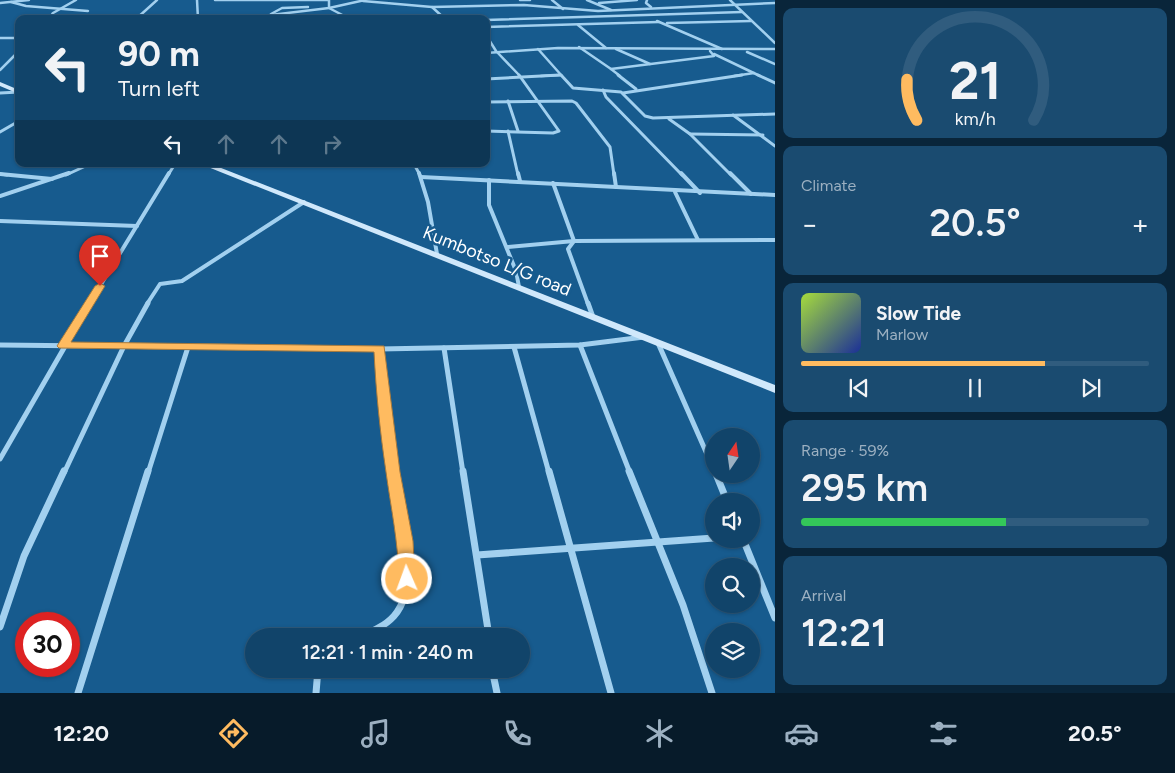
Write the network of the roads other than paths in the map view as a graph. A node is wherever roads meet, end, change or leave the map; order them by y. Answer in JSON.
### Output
{"nodes":[{"id":1,"x":29,"y":0,"type":"edge"},
{"id":2,"x":76,"y":0,"type":"edge"},
{"id":3,"x":157,"y":0,"type":"edge"},
{"id":4,"x":197,"y":0,"type":"edge"},
{"id":5,"x":215,"y":0,"type":"edge"},
{"id":6,"x":290,"y":0,"type":"edge"},
{"id":7,"x":310,"y":0,"type":"edge"},
{"id":8,"x":329,"y":0,"type":"edge"},
{"id":9,"x":368,"y":0,"type":"edge"},
{"id":10,"x":520,"y":0,"type":"edge"},
{"id":11,"x":530,"y":0,"type":"edge"},
{"id":12,"x":552,"y":0,"type":"edge"},
{"id":13,"x":587,"y":0,"type":"edge"},
{"id":14,"x":637,"y":0,"type":"edge"},
{"id":15,"x":648,"y":0,"type":"edge"},
{"id":16,"x":730,"y":0,"type":"edge"},
{"id":17,"x":363,"y":1,"type":"edge"},
{"id":18,"x":11,"y":2,"type":"junction"},
{"id":19,"x":599,"y":3,"type":"junction"},
{"id":20,"x":775,"y":3,"type":"edge"},
{"id":21,"x":1,"y":4,"type":"edge"},
{"id":22,"x":735,"y":4,"type":"junction"},
{"id":23,"x":524,"y":5,"type":"junction"},
{"id":24,"x":432,"y":7,"type":"junction"},
{"id":25,"x":60,"y":8,"type":"junction"},
{"id":26,"x":313,"y":8,"type":"junction"},
{"id":27,"x":329,"y":8,"type":"junction"},
{"id":28,"x":652,"y":8,"type":"junction"},
{"id":29,"x":563,"y":9,"type":"junction"},
{"id":30,"x":630,"y":9,"type":"junction"},
{"id":31,"x":88,"y":10,"type":"dead end"},
{"id":32,"x":611,"y":10,"type":"junction"},
{"id":33,"x":742,"y":12,"type":"junction"},
{"id":34,"x":53,"y":15,"type":"edge"},
{"id":35,"x":140,"y":15,"type":"edge"},
{"id":36,"x":198,"y":15,"type":"edge"},
{"id":37,"x":267,"y":15,"type":"edge"},
{"id":38,"x":271,"y":15,"type":"edge"},
{"id":39,"x":342,"y":15,"type":"edge"},
{"id":40,"x":440,"y":15,"type":"edge"},
{"id":41,"x":643,"y":15,"type":"junction"},
{"id":42,"x":490,"y":20,"type":"edge"},
{"id":43,"x":751,"y":21,"type":"junction"},
{"id":44,"x":659,"y":22,"type":"junction"},
{"id":45,"x":578,"y":24,"type":"junction"},
{"id":46,"x":664,"y":24,"type":"junction"},
{"id":47,"x":490,"y":27,"type":"edge"},
{"id":48,"x":0,"y":38,"type":"edge"},
{"id":49,"x":15,"y":38,"type":"edge"},
{"id":50,"x":491,"y":43,"type":"edge"},
{"id":51,"x":775,"y":43,"type":"edge"},
{"id":52,"x":578,"y":47,"type":"junction"},
{"id":53,"x":606,"y":48,"type":"junction"},
{"id":54,"x":614,"y":48,"type":"junction"},
{"id":55,"x":538,"y":49,"type":"junction"},
{"id":56,"x":775,"y":49,"type":"edge"},
{"id":57,"x":710,"y":50,"type":"junction"},
{"id":58,"x":725,"y":50,"type":"junction"},
{"id":59,"x":496,"y":51,"type":"junction"},
{"id":60,"x":744,"y":51,"type":"junction"},
{"id":61,"x":490,"y":52,"type":"edge"},
{"id":62,"x":714,"y":54,"type":"junction"},
{"id":63,"x":15,"y":55,"type":"edge"},
{"id":64,"x":650,"y":64,"type":"junction"},
{"id":65,"x":775,"y":64,"type":"edge"},
{"id":66,"x":0,"y":70,"type":"edge"},
{"id":67,"x":611,"y":70,"type":"junction"},
{"id":68,"x":754,"y":73,"type":"junction"},
{"id":69,"x":560,"y":75,"type":"junction"},
{"id":70,"x":521,"y":77,"type":"junction"},
{"id":71,"x":490,"y":79,"type":"edge"},
{"id":72,"x":775,"y":83,"type":"edge"},
{"id":73,"x":0,"y":85,"type":"edge"},
{"id":74,"x":636,"y":89,"type":"junction"},
{"id":75,"x":603,"y":90,"type":"junction"},
{"id":76,"x":15,"y":91,"type":"edge"},
{"id":77,"x":15,"y":92,"type":"edge"},
{"id":78,"x":0,"y":93,"type":"edge"},
{"id":79,"x":623,"y":93,"type":"junction"},
{"id":80,"x":508,"y":101,"type":"junction"},
{"id":81,"x":537,"y":101,"type":"junction"},
{"id":82,"x":490,"y":102,"type":"edge"},
{"id":83,"x":775,"y":114,"type":"edge"},
{"id":84,"x":733,"y":115,"type":"junction"},
{"id":85,"x":668,"y":119,"type":"junction"},
{"id":86,"x":15,"y":123,"type":"edge"},
{"id":87,"x":508,"y":130,"type":"junction"},
{"id":88,"x":490,"y":131,"type":"edge"},
{"id":89,"x":518,"y":131,"type":"junction"},
{"id":90,"x":0,"y":132,"type":"edge"},
{"id":91,"x":690,"y":134,"type":"junction"},
{"id":92,"x":763,"y":135,"type":"junction"},
{"id":93,"x":775,"y":146,"type":"edge"},
{"id":94,"x":83,"y":167,"type":"edge"},
{"id":95,"x":173,"y":167,"type":"edge"},
{"id":96,"x":213,"y":167,"type":"edge"},
{"id":97,"x":416,"y":167,"type":"edge"},
{"id":98,"x":0,"y":174,"type":"edge"},
{"id":99,"x":421,"y":177,"type":"junction"},
{"id":100,"x":56,"y":179,"type":"junction"},
{"id":101,"x":489,"y":180,"type":"junction"},
{"id":102,"x":520,"y":181,"type":"junction"},
{"id":103,"x":553,"y":183,"type":"junction"},
{"id":104,"x":616,"y":187,"type":"junction"},
{"id":105,"x":675,"y":192,"type":"junction"},
{"id":106,"x":701,"y":193,"type":"junction"},
{"id":107,"x":751,"y":195,"type":"junction"},
{"id":108,"x":775,"y":195,"type":"edge"},
{"id":109,"x":0,"y":196,"type":"edge"},
{"id":110,"x":304,"y":202,"type":"junction"},
{"id":111,"x":0,"y":221,"type":"edge"},
{"id":112,"x":138,"y":226,"type":"junction"},
{"id":113,"x":698,"y":240,"type":"junction"},
{"id":114,"x":775,"y":240,"type":"edge"},
{"id":115,"x":574,"y":241,"type":"junction"},
{"id":116,"x":507,"y":247,"type":"junction"},
{"id":117,"x":437,"y":254,"type":"junction"},
{"id":118,"x":519,"y":287,"type":"junction"},
{"id":119,"x":593,"y":317,"type":"junction"},
{"id":120,"x":645,"y":337,"type":"junction"},
{"id":121,"x":658,"y":342,"type":"junction"},
{"id":122,"x":0,"y":345,"type":"edge"},
{"id":123,"x":580,"y":345,"type":"junction"},
{"id":124,"x":63,"y":346,"type":"junction"},
{"id":125,"x":124,"y":346,"type":"junction"},
{"id":126,"x":188,"y":347,"type":"junction"},
{"id":127,"x":514,"y":347,"type":"junction"},
{"id":128,"x":444,"y":348,"type":"junction"},
{"id":129,"x":380,"y":349,"type":"junction"},
{"id":130,"x":775,"y":389,"type":"edge"},
{"id":131,"x":705,"y":449,"type":"edge"},
{"id":132,"x":0,"y":459,"type":"edge"},
{"id":133,"x":705,"y":538,"type":"edge"},
{"id":134,"x":658,"y":541,"type":"junction"},
{"id":135,"x":569,"y":547,"type":"junction"},
{"id":136,"x":747,"y":548,"type":"edge"},
{"id":137,"x":476,"y":555,"type":"junction"},
{"id":138,"x":775,"y":618,"type":"edge"},
{"id":139,"x":0,"y":627,"type":"edge"},
{"id":140,"x":379,"y":628,"type":"edge"},
{"id":141,"x":488,"y":628,"type":"edge"},
{"id":142,"x":317,"y":678,"type":"edge"},
{"id":143,"x":494,"y":678,"type":"edge"},
{"id":144,"x":78,"y":693,"type":"edge"},
{"id":145,"x":316,"y":693,"type":"edge"},
{"id":146,"x":497,"y":693,"type":"edge"},
{"id":147,"x":611,"y":693,"type":"edge"},
{"id":148,"x":712,"y":693,"type":"edge"}],
"edges":[{"from":1,"to":18,"type":"street"},
{"from":2,"to":25,"type":"street"},
{"from":3,"to":35,"type":"street"},
{"from":4,"to":36,"type":"street"},
{"from":5,"to":6,"type":"street"},
{"from":6,"to":7,"type":"street"},
{"from":7,"to":8,"type":"street"},
{"from":7,"to":26,"type":"street"},
{"from":8,"to":27,"type":"street"},
{"from":9,"to":17,"type":"street"},
{"from":10,"to":11,"type":"street"},
{"from":10,"to":23,"type":"street"},
{"from":12,"to":29,"type":"street"},
{"from":13,"to":19,"type":"street"},
{"from":14,"to":19,"type":"street"},
{"from":15,"to":28,"type":"street"},
{"from":16,"to":22,"type":"street"},
{"from":17,"to":24,"type":"street"},
{"from":17,"to":27,"type":"street"},
{"from":18,"to":21,"type":"street"},
{"from":18,"to":25,"type":"street"},
{"from":19,"to":32,"type":"street"},
{"from":20,"to":22,"type":"street"},
{"from":22,"to":28,"type":"street"},
{"from":22,"to":33,"type":"street"},
{"from":23,"to":24,"type":"street"},
{"from":23,"to":29,"type":"street"},
{"from":24,"to":40,"type":"street"},
{"from":25,"to":31,"type":"street"},
{"from":25,"to":34,"type":"street"},
{"from":26,"to":27,"type":"street"},
{"from":26,"to":37,"type":"street"},
{"from":26,"to":38,"type":"street"},
{"from":27,"to":39,"type":"street"},
{"from":28,"to":30,"type":"street"},
{"from":29,"to":32,"type":"street"},
{"from":30,"to":32,"type":"street"},
{"from":30,"to":41,"type":"street"},
{"from":33,"to":41,"type":"street"},
{"from":33,"to":43,"type":"street"},
{"from":41,"to":42,"type":"street"},
{"from":41,"to":44,"type":"street"},
{"from":43,"to":46,"type":"street"},
{"from":43,"to":51,"type":"street"},
{"from":44,"to":45,"type":"street"},
{"from":44,"to":46,"type":"street"},
{"from":45,"to":47,"type":"street"},
{"from":45,"to":53,"type":"street"},
{"from":46,"to":58,"type":"street"},
{"from":48,"to":49,"type":"street"},
{"from":50,"to":59,"type":"street"},
{"from":52,"to":53,"type":"street"},
{"from":52,"to":55,"type":"street"},
{"from":52,"to":67,"type":"street"},
{"from":53,"to":54,"type":"street"},
{"from":54,"to":57,"type":"street"},
{"from":54,"to":64,"type":"street"},
{"from":55,"to":59,"type":"street"},
{"from":55,"to":69,"type":"street"},
{"from":56,"to":60,"type":"street"},
{"from":57,"to":58,"type":"street"},
{"from":57,"to":62,"type":"street"},
{"from":58,"to":60,"type":"street"},
{"from":59,"to":61,"type":"street"},
{"from":59,"to":70,"type":"street"},
{"from":60,"to":65,"type":"street"},
{"from":62,"to":64,"type":"street"},
{"from":62,"to":68,"type":"street"},
{"from":63,"to":66,"type":"street"},
{"from":64,"to":67,"type":"street"},
{"from":67,"to":74,"type":"street"},
{"from":68,"to":72,"type":"street"},
{"from":68,"to":74,"type":"street"},
{"from":69,"to":70,"type":"street"},
{"from":69,"to":75,"type":"street"},
{"from":70,"to":71,"type":"street"},
{"from":70,"to":81,"type":"street"},
{"from":73,"to":76,"type":"main road"},
{"from":74,"to":79,"type":"street"},
{"from":75,"to":79,"type":"street"},
{"from":75,"to":106,"type":"street"},
{"from":77,"to":78,"type":"street"},
{"from":79,"to":85,"type":"street"},
{"from":80,"to":81,"type":"street"},
{"from":80,"to":82,"type":"street"},
{"from":80,"to":89,"type":"street"},
{"from":81,"to":89,"type":"street"},
{"from":81,"to":104,"type":"street"},
{"from":83,"to":84,"type":"street"},
{"from":84,"to":85,"type":"street"},
{"from":84,"to":92,"type":"street"},
{"from":85,"to":91,"type":"street"},
{"from":86,"to":90,"type":"street"},
{"from":87,"to":88,"type":"street"},
{"from":87,"to":89,"type":"street"},
{"from":87,"to":102,"type":"street"},
{"from":91,"to":92,"type":"street"},
{"from":91,"to":107,"type":"street"},
{"from":92,"to":93,"type":"street"},
{"from":94,"to":100,"type":"street"},
{"from":95,"to":112,"type":"street"},
{"from":96,"to":110,"type":"main road","name":"Kumbotso L/G road"},
{"from":97,"to":99,"type":"street"},
{"from":98,"to":100,"type":"street"},
{"from":99,"to":101,"type":"street"},
{"from":99,"to":117,"type":"street"},
{"from":100,"to":109,"type":"street"},
{"from":101,"to":102,"type":"street"},
{"from":101,"to":116,"type":"street"},
{"from":102,"to":103,"type":"street"},
{"from":103,"to":104,"type":"street"},
{"from":103,"to":115,"type":"street"},
{"from":104,"to":105,"type":"street"},
{"from":105,"to":106,"type":"street"},
{"from":105,"to":113,"type":"street"},
{"from":106,"to":107,"type":"street"},
{"from":107,"to":108,"type":"street"},
{"from":110,"to":117,"type":"main road","name":"Kumbotso L/G road"},
{"from":110,"to":125,"type":"street"},
{"from":111,"to":112,"type":"street"},
{"from":112,"to":124,"type":"street"},
{"from":113,"to":114,"type":"street"},
{"from":113,"to":115,"type":"street"},
{"from":115,"to":116,"type":"street"},
{"from":115,"to":119,"type":"street"},
{"from":116,"to":118,"type":"street"},
{"from":117,"to":118,"type":"main road","name":"Kumbotso L/G road"},
{"from":118,"to":119,"type":"main road","name":"Kumbotso L/G road"},
{"from":119,"to":120,"type":"main road","name":"Kumbotso L/G road"},
{"from":120,"to":121,"type":"main road","name":"Kumbotso L/G road"},
{"from":120,"to":123,"type":"street"},
{"from":121,"to":130,"type":"main road","name":"Kumbotso L/G road"},
{"from":121,"to":131,"type":"street"},
{"from":122,"to":124,"type":"street"},
{"from":123,"to":127,"type":"street"},
{"from":123,"to":134,"type":"street"},
{"from":124,"to":125,"type":"street"},
{"from":124,"to":132,"type":"street"},
{"from":125,"to":126,"type":"street"},
{"from":125,"to":139,"type":"street"},
{"from":126,"to":129,"type":"street"},
{"from":126,"to":144,"type":"street"},
{"from":127,"to":128,"type":"street"},
{"from":127,"to":135,"type":"street"},
{"from":128,"to":129,"type":"street"},
{"from":128,"to":137,"type":"street"},
{"from":129,"to":140,"type":"street"},
{"from":133,"to":134,"type":"street"},
{"from":134,"to":135,"type":"street"},
{"from":134,"to":148,"type":"street"},
{"from":135,"to":137,"type":"street"},
{"from":135,"to":147,"type":"street"},
{"from":136,"to":138,"type":"street"},
{"from":137,"to":141,"type":"street"},
{"from":142,"to":145,"type":"street"},
{"from":143,"to":146,"type":"street"}]}
